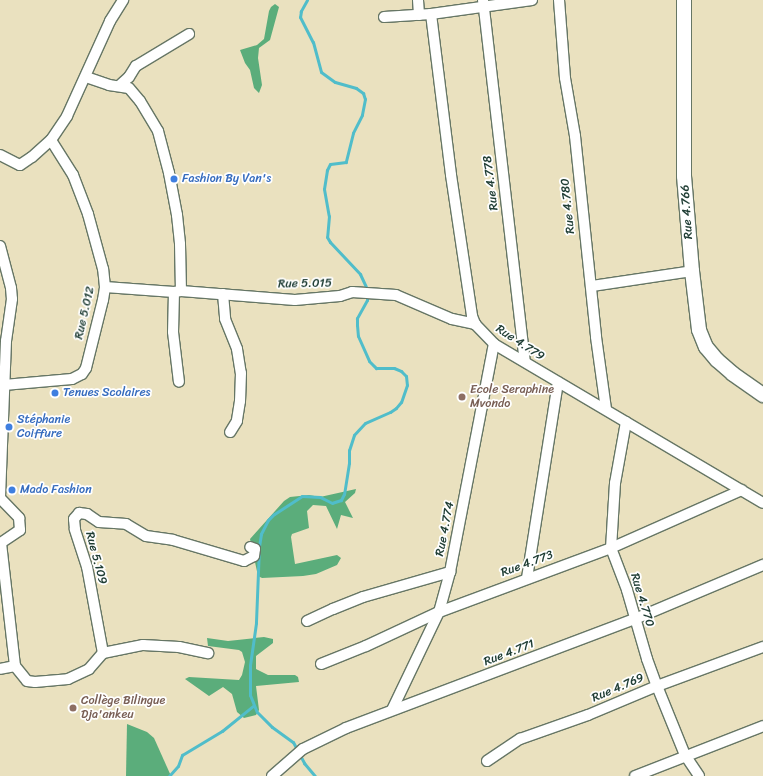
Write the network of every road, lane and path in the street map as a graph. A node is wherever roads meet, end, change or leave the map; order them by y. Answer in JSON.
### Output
{"nodes":[{"id":1,"x":123,"y":0,"type":"edge"},
{"id":2,"x":418,"y":0,"type":"edge"},
{"id":3,"x":532,"y":0,"type":"edge"},
{"id":4,"x":559,"y":0,"type":"edge"},
{"id":5,"x":684,"y":0,"type":"edge"},
{"id":6,"x":483,"y":3,"type":"edge"},
{"id":7,"x":431,"y":14,"type":"junction"},
{"id":8,"x":419,"y":15,"type":"junction"},
{"id":9,"x":384,"y":17,"type":"dead end"},
{"id":10,"x":189,"y":34,"type":"dead end"},
{"id":11,"x":86,"y":77,"type":"junction"},
{"id":12,"x":119,"y":86,"type":"junction"},
{"id":13,"x":51,"y":140,"type":"junction"},
{"id":14,"x":0,"y":155,"type":"edge"},
{"id":15,"x":0,"y":246,"type":"edge"},
{"id":16,"x":692,"y":270,"type":"junction"},
{"id":17,"x":4,"y":272,"type":"edge"},
{"id":18,"x":592,"y":286,"type":"junction"},
{"id":19,"x":105,"y":288,"type":"junction"},
{"id":20,"x":177,"y":292,"type":"junction"},
{"id":21,"x":223,"y":294,"type":"junction"},
{"id":22,"x":475,"y":324,"type":"junction"},
{"id":23,"x":494,"y":344,"type":"junction"},
{"id":24,"x":525,"y":362,"type":"junction"},
{"id":25,"x":179,"y":382,"type":"dead end"},
{"id":26,"x":558,"y":382,"type":"junction"},
{"id":27,"x":4,"y":385,"type":"junction"},
{"id":28,"x":763,"y":395,"type":"edge"},
{"id":29,"x":606,"y":409,"type":"junction"},
{"id":30,"x":626,"y":422,"type":"junction"},
{"id":31,"x":230,"y":432,"type":"dead end"},
{"id":32,"x":742,"y":490,"type":"junction"},
{"id":33,"x":0,"y":497,"type":"edge"},
{"id":34,"x":763,"y":503,"type":"edge"},
{"id":35,"x":250,"y":547,"type":"dead end"},
{"id":36,"x":611,"y":548,"type":"junction"},
{"id":37,"x":763,"y":565,"type":"edge"},
{"id":38,"x":450,"y":572,"type":"junction"},
{"id":39,"x":527,"y":578,"type":"junction"},
{"id":40,"x":439,"y":612,"type":"junction"},
{"id":41,"x":635,"y":619,"type":"junction"},
{"id":42,"x":307,"y":621,"type":"dead end"},
{"id":43,"x":763,"y":647,"type":"edge"},
{"id":44,"x":103,"y":653,"type":"junction"},
{"id":45,"x":208,"y":653,"type":"dead end"},
{"id":46,"x":321,"y":664,"type":"dead end"},
{"id":47,"x":15,"y":666,"type":"junction"},
{"id":48,"x":0,"y":668,"type":"edge"},
{"id":49,"x":657,"y":686,"type":"junction"},
{"id":50,"x":392,"y":710,"type":"junction"},
{"id":51,"x":763,"y":726,"type":"edge"},
{"id":52,"x":685,"y":755,"type":"junction"},
{"id":53,"x":487,"y":761,"type":"dead end"},
{"id":54,"x":272,"y":776,"type":"edge"},
{"id":55,"x":635,"y":776,"type":"edge"},
{"id":56,"x":699,"y":776,"type":"edge"}],
"edges":[{"from":1,"to":11,"type":"street"},
{"from":2,"to":8,"type":"street"},
{"from":3,"to":6,"type":"street"},
{"from":4,"to":18,"type":"street","name":"Rue 4.780"},
{"from":5,"to":16,"type":"street","name":"Rue 4.766"},
{"from":6,"to":7,"type":"street"},
{"from":6,"to":24,"type":"street","name":"Rue 4.778"},
{"from":7,"to":8,"type":"street"},
{"from":7,"to":22,"type":"street","name":"Rue 4.779"},
{"from":8,"to":9,"type":"street"},
{"from":10,"to":12,"type":"street"},
{"from":11,"to":12,"type":"street"},
{"from":11,"to":13,"type":"street"},
{"from":12,"to":20,"type":"street"},
{"from":13,"to":14,"type":"street"},
{"from":13,"to":19,"type":"street","name":"Rue 5.012"},
{"from":15,"to":17,"type":"street"},
{"from":16,"to":18,"type":"street"},
{"from":16,"to":28,"type":"street","name":"Rue 4.766"},
{"from":17,"to":27,"type":"street"},
{"from":18,"to":29,"type":"street","name":"Rue 4.780"},
{"from":19,"to":20,"type":"street","name":"Rue 5.015"},
{"from":19,"to":27,"type":"street","name":"Rue 5.012"},
{"from":20,"to":21,"type":"street","name":"Rue 5.015"},
{"from":20,"to":25,"type":"street"},
{"from":21,"to":22,"type":"street","name":"Rue 5.015"},
{"from":21,"to":31,"type":"street"},
{"from":22,"to":23,"type":"street","name":"Rue 4.779"},
{"from":23,"to":24,"type":"street","name":"Rue 4.779"},
{"from":23,"to":38,"type":"street","name":"Rue 4.774"},
{"from":24,"to":26,"type":"street","name":"Rue 4.779"},
{"from":26,"to":29,"type":"street","name":"Rue 4.779"},
{"from":26,"to":39,"type":"street"},
{"from":27,"to":33,"type":"street"},
{"from":29,"to":30,"type":"street","name":"Rue 4.779"},
{"from":30,"to":32,"type":"street","name":"Rue 4.779"},
{"from":30,"to":36,"type":"street","name":"Rue 4.770"},
{"from":32,"to":34,"type":"street","name":"Rue 4.779"},
{"from":32,"to":36,"type":"street","name":"Rue 4.773"},
{"from":33,"to":47,"type":"street"},
{"from":35,"to":44,"type":"street","name":"Rue 5.109"},
{"from":36,"to":39,"type":"street","name":"Rue 4.773"},
{"from":36,"to":41,"type":"street","name":"Rue 4.770"},
{"from":37,"to":41,"type":"street","name":"Rue 4.771"},
{"from":38,"to":40,"type":"street","name":"Rue 4.774"},
{"from":38,"to":42,"type":"street"},
{"from":39,"to":40,"type":"street","name":"Rue 4.773"},
{"from":40,"to":46,"type":"street","name":"Rue 4.773"},
{"from":40,"to":50,"type":"street","name":"Rue 4.774"},
{"from":41,"to":49,"type":"street","name":"Rue 4.770"},
{"from":41,"to":50,"type":"street","name":"Rue 4.771"},
{"from":43,"to":49,"type":"street","name":"Rue 4.769"},
{"from":44,"to":45,"type":"street"},
{"from":44,"to":47,"type":"street"},
{"from":47,"to":48,"type":"street"},
{"from":49,"to":52,"type":"street","name":"Rue 4.770"},
{"from":49,"to":53,"type":"street","name":"Rue 4.769"},
{"from":50,"to":54,"type":"street","name":"Rue 4.771"},
{"from":51,"to":52,"type":"street"},
{"from":52,"to":55,"type":"street"},
{"from":52,"to":56,"type":"street","name":"Rue 4.770"}]}
